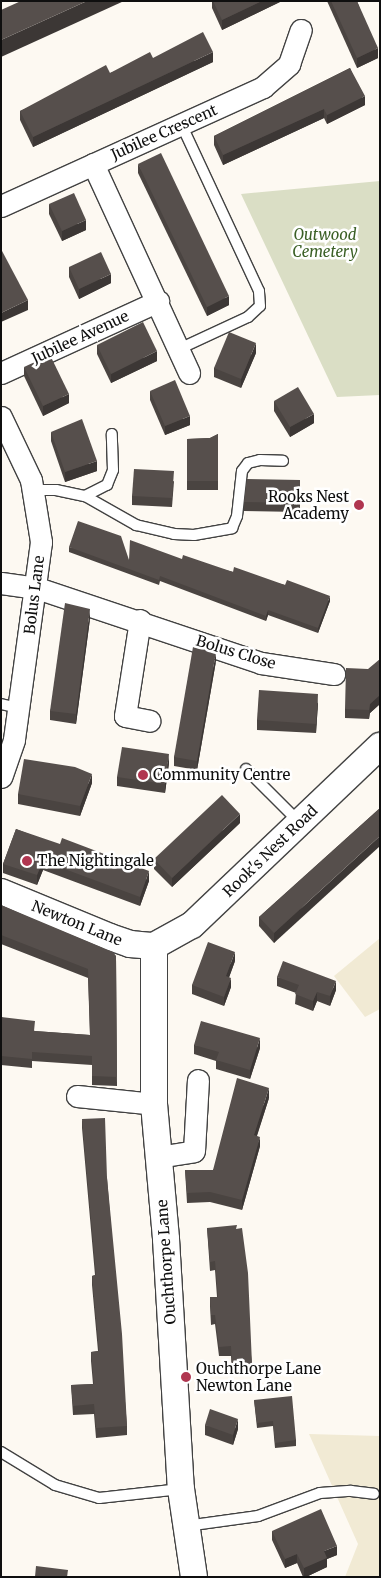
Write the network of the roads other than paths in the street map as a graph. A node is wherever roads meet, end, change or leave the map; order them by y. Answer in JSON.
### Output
{"nodes":[{"id":1,"x":301,"y":30,"type":"dead end"},
{"id":2,"x":181,"y":124,"type":"junction"},
{"id":3,"x":93,"y":164,"type":"junction"},
{"id":4,"x":1,"y":206,"type":"edge"},
{"id":5,"x":158,"y":301,"type":"junction"},
{"id":6,"x":179,"y":349,"type":"junction"},
{"id":7,"x":1,"y":373,"type":"edge"},
{"id":8,"x":189,"y":373,"type":"dead end"},
{"id":9,"x":1,"y":417,"type":"edge"},
{"id":10,"x":112,"y":434,"type":"dead end"},
{"id":11,"x":283,"y":461,"type":"dead end"},
{"id":12,"x":32,"y":490,"type":"junction"},
{"id":13,"x":85,"y":496,"type":"junction"},
{"id":14,"x":1,"y":583,"type":"edge"},
{"id":15,"x":37,"y":588,"type":"junction"},
{"id":16,"x":140,"y":620,"type":"junction"},
{"id":17,"x":334,"y":674,"type":"dead end"},
{"id":18,"x":10,"y":706,"type":"edge"},
{"id":19,"x":150,"y":721,"type":"dead end"},
{"id":20,"x":380,"y":746,"type":"edge"},
{"id":21,"x":246,"y":769,"type":"dead end"},
{"id":22,"x":1,"y":777,"type":"edge"},
{"id":23,"x":299,"y":823,"type":"junction"},
{"id":24,"x":1,"y":892,"type":"edge"},
{"id":25,"x":154,"y":946,"type":"junction"},
{"id":26,"x":198,"y":1080,"type":"dead end"},
{"id":27,"x":77,"y":1096,"type":"dead end"},
{"id":28,"x":154,"y":1104,"type":"junction"},
{"id":29,"x":158,"y":1157,"type":"junction"},
{"id":30,"x":1,"y":1452,"type":"edge"},
{"id":31,"x":181,"y":1489,"type":"junction"},
{"id":32,"x":374,"y":1494,"type":"dead end"},
{"id":33,"x":185,"y":1526,"type":"junction"},
{"id":34,"x":194,"y":1577,"type":"edge"}],
"edges":[{"from":1,"to":2,"type":"street","name":"Jubilee Crescent"},
{"from":2,"to":3,"type":"street","name":"Jubilee Crescent"},
{"from":2,"to":6,"type":"lane"},
{"from":3,"to":4,"type":"street","name":"Jubilee Crescent"},
{"from":3,"to":5,"type":"street"},
{"from":5,"to":6,"type":"street"},
{"from":5,"to":7,"type":"street","name":"Jubilee Avenue"},
{"from":6,"to":8,"type":"street"},
{"from":9,"to":12,"type":"street","name":"Bolus Lane"},
{"from":10,"to":13,"type":"lane"},
{"from":11,"to":13,"type":"lane"},
{"from":12,"to":13,"type":"lane"},
{"from":12,"to":15,"type":"street","name":"Bolus Lane"},
{"from":14,"to":15,"type":"street","name":"Bolus Close"},
{"from":15,"to":16,"type":"street","name":"Bolus Close"},
{"from":15,"to":18,"type":"street","name":"Bolus Lane"},
{"from":16,"to":17,"type":"street","name":"Bolus Close"},
{"from":16,"to":19,"type":"street"},
{"from":18,"to":22,"type":"street","name":"Bolus Lane"},
{"from":20,"to":23,"type":"street","name":"Rook's Nest Road"},
{"from":21,"to":23,"type":"lane"},
{"from":23,"to":25,"type":"street","name":"Rook's Nest Road"},
{"from":24,"to":25,"type":"street","name":"Newton Lane"},
{"from":25,"to":28,"type":"street","name":"Ouchthorpe Lane"},
{"from":26,"to":29,"type":"street"},
{"from":27,"to":28,"type":"street"},
{"from":28,"to":29,"type":"street","name":"Ouchthorpe Lane"},
{"from":29,"to":31,"type":"street","name":"Ouchthorpe Lane"},
{"from":30,"to":31,"type":"lane"},
{"from":31,"to":33,"type":"street","name":"Ouchthorpe Lane"},
{"from":32,"to":33,"type":"lane"},
{"from":33,"to":34,"type":"street","name":"Ouchthorpe Lane"}]}
